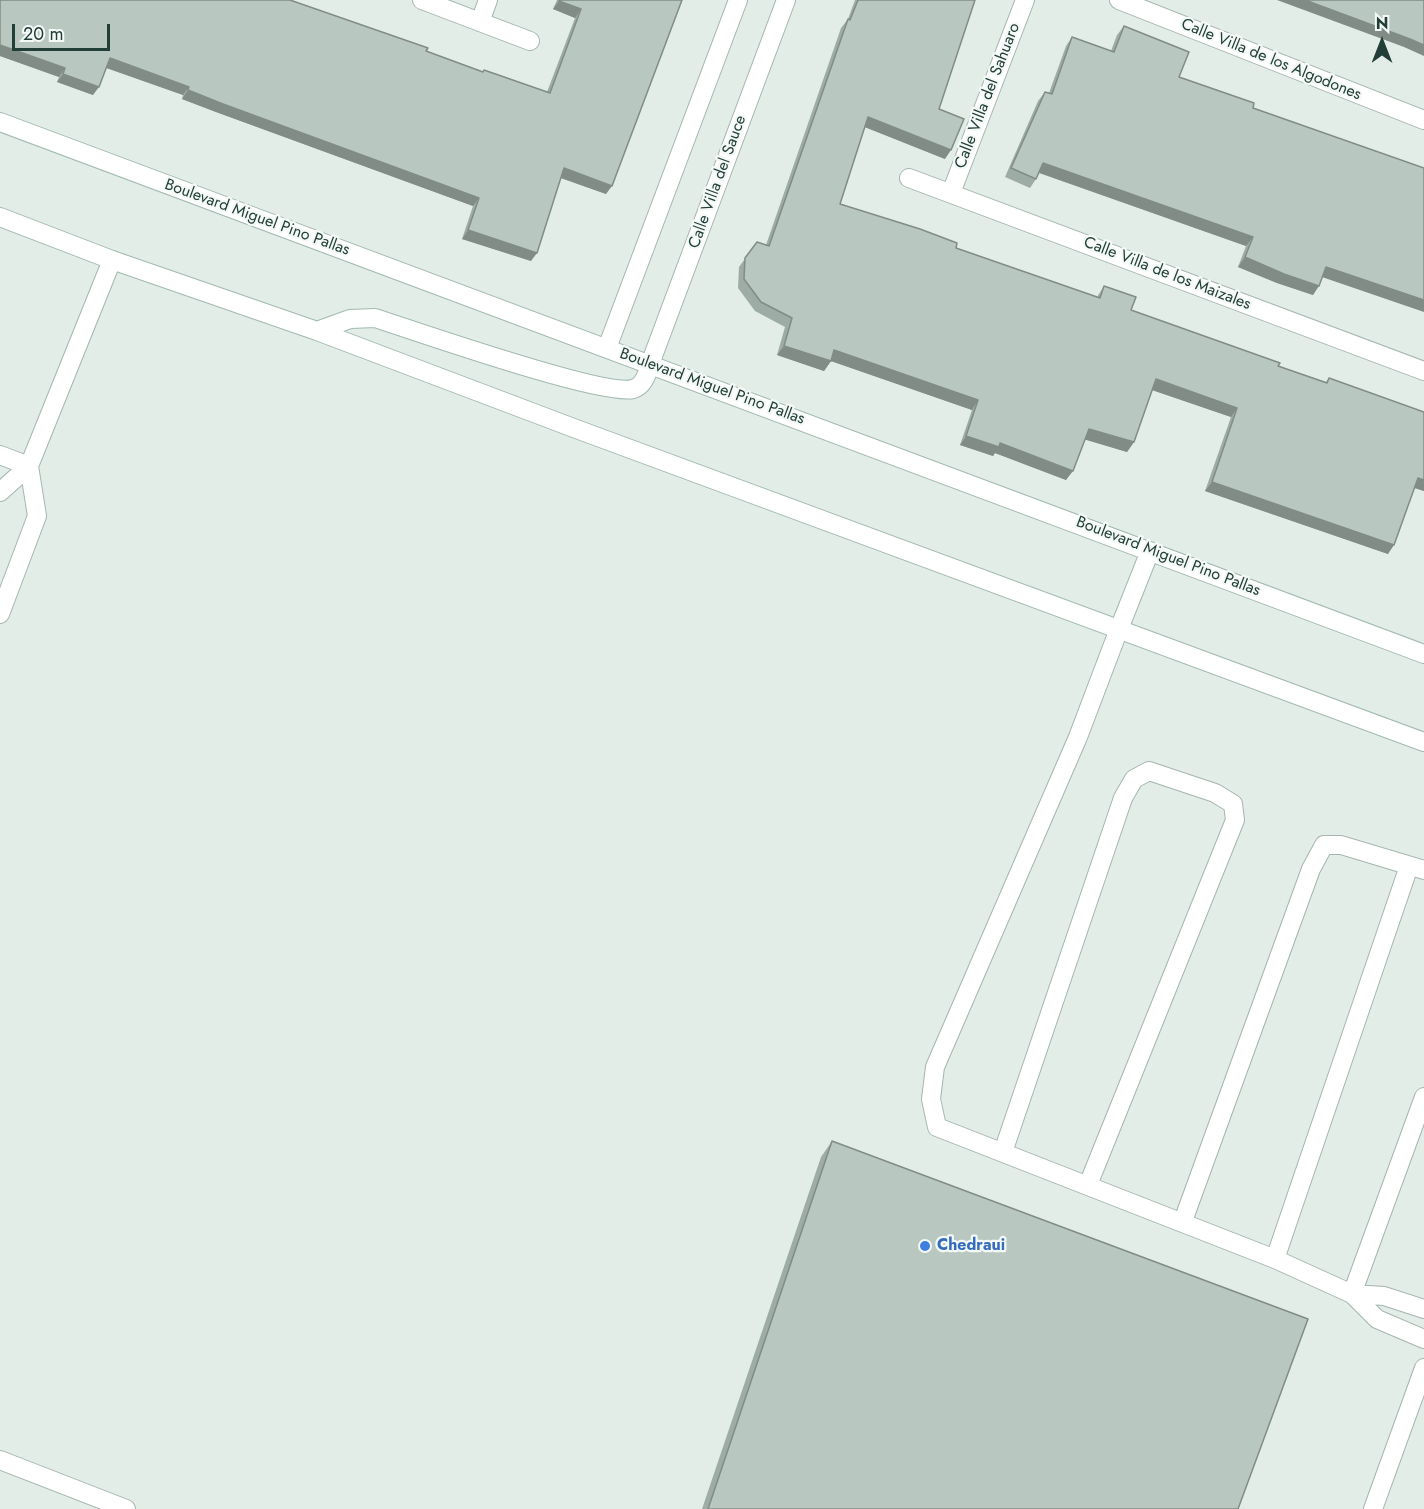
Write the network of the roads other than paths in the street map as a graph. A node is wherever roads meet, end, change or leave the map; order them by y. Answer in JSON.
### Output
{"nodes":[{"id":1,"x":422,"y":0,"type":"edge"},
{"id":2,"x":488,"y":0,"type":"edge"},
{"id":3,"x":738,"y":0,"type":"edge"},
{"id":4,"x":786,"y":0,"type":"edge"},
{"id":5,"x":1025,"y":0,"type":"edge"},
{"id":6,"x":1119,"y":0,"type":"edge"},
{"id":7,"x":480,"y":22,"type":"junction"},
{"id":8,"x":530,"y":41,"type":"dead end"},
{"id":9,"x":1424,"y":120,"type":"edge"},
{"id":10,"x":0,"y":122,"type":"edge"},
{"id":11,"x":909,"y":178,"type":"dead end"},
{"id":12,"x":951,"y":193,"type":"junction"},
{"id":13,"x":0,"y":217,"type":"edge"},
{"id":14,"x":112,"y":260,"type":"junction"},
{"id":15,"x":317,"y":331,"type":"junction"},
{"id":16,"x":606,"y":348,"type":"junction"},
{"id":17,"x":650,"y":364,"type":"junction"},
{"id":18,"x":1424,"y":371,"type":"edge"},
{"id":19,"x":0,"y":455,"type":"edge"},
{"id":20,"x":29,"y":466,"type":"junction"},
{"id":21,"x":0,"y":492,"type":"edge"},
{"id":22,"x":1150,"y":551,"type":"junction"},
{"id":23,"x":0,"y":614,"type":"edge"},
{"id":24,"x":1119,"y":629,"type":"junction"},
{"id":25,"x":1424,"y":654,"type":"edge"},
{"id":26,"x":1424,"y":742,"type":"edge"},
{"id":27,"x":1416,"y":868,"type":"edge"},
{"id":28,"x":1424,"y":1097,"type":"edge"},
{"id":29,"x":1004,"y":1152,"type":"junction"},
{"id":30,"x":1088,"y":1185,"type":"junction"},
{"id":31,"x":1183,"y":1221,"type":"junction"},
{"id":32,"x":1275,"y":1259,"type":"junction"},
{"id":33,"x":1352,"y":1294,"type":"junction"},
{"id":34,"x":1424,"y":1309,"type":"edge"},
{"id":35,"x":1424,"y":1339,"type":"edge"},
{"id":36,"x":1424,"y":1368,"type":"edge"},
{"id":37,"x":0,"y":1461,"type":"edge"},
{"id":38,"x":126,"y":1509,"type":"edge"},
{"id":39,"x":1373,"y":1509,"type":"edge"}],
"edges":[{"from":1,"to":7,"type":"main road"},
{"from":2,"to":7,"type":"main road"},
{"from":3,"to":16,"type":"main road"},
{"from":4,"to":17,"type":"main road","name":"Calle Villa del Sauce"},
{"from":5,"to":12,"type":"main road","name":"Calle Villa del Sahuaro"},
{"from":6,"to":9,"type":"main road","name":"Calle Villa de los Algodones"},
{"from":7,"to":8,"type":"main road"},
{"from":10,"to":16,"type":"main road","name":"Boulevard Miguel Pino Pallas"},
{"from":11,"to":12,"type":"main road","name":"Calle Villa de los Maizales"},
{"from":12,"to":18,"type":"main road","name":"Calle Villa de los Maizales"},
{"from":13,"to":14,"type":"main road"},
{"from":14,"to":15,"type":"main road"},
{"from":14,"to":20,"type":"main road"},
{"from":15,"to":17,"type":"main road","name":"Calle Villa del Sauce"},
{"from":15,"to":24,"type":"main road"},
{"from":16,"to":17,"type":"main road","name":"Boulevard Miguel Pino Pallas"},
{"from":17,"to":22,"type":"main road","name":"Boulevard Miguel Pino Pallas"},
{"from":19,"to":20,"type":"main road"},
{"from":20,"to":21,"type":"main road"},
{"from":20,"to":23,"type":"main road"},
{"from":22,"to":24,"type":"main road"},
{"from":22,"to":25,"type":"main road","name":"Boulevard Miguel Pino Pallas"},
{"from":24,"to":26,"type":"main road"},
{"from":24,"to":29,"type":"main road"},
{"from":27,"to":31,"type":"main road"},
{"from":27,"to":32,"type":"main road"},
{"from":28,"to":33,"type":"main road"},
{"from":29,"to":30,"type":"main road"},
{"from":29,"to":30,"type":"main road"},
{"from":30,"to":31,"type":"main road"},
{"from":31,"to":32,"type":"main road"},
{"from":32,"to":33,"type":"main road"},
{"from":33,"to":34,"type":"main road"},
{"from":33,"to":35,"type":"main road"},
{"from":36,"to":39,"type":"main road"},
{"from":37,"to":38,"type":"main road"}]}
